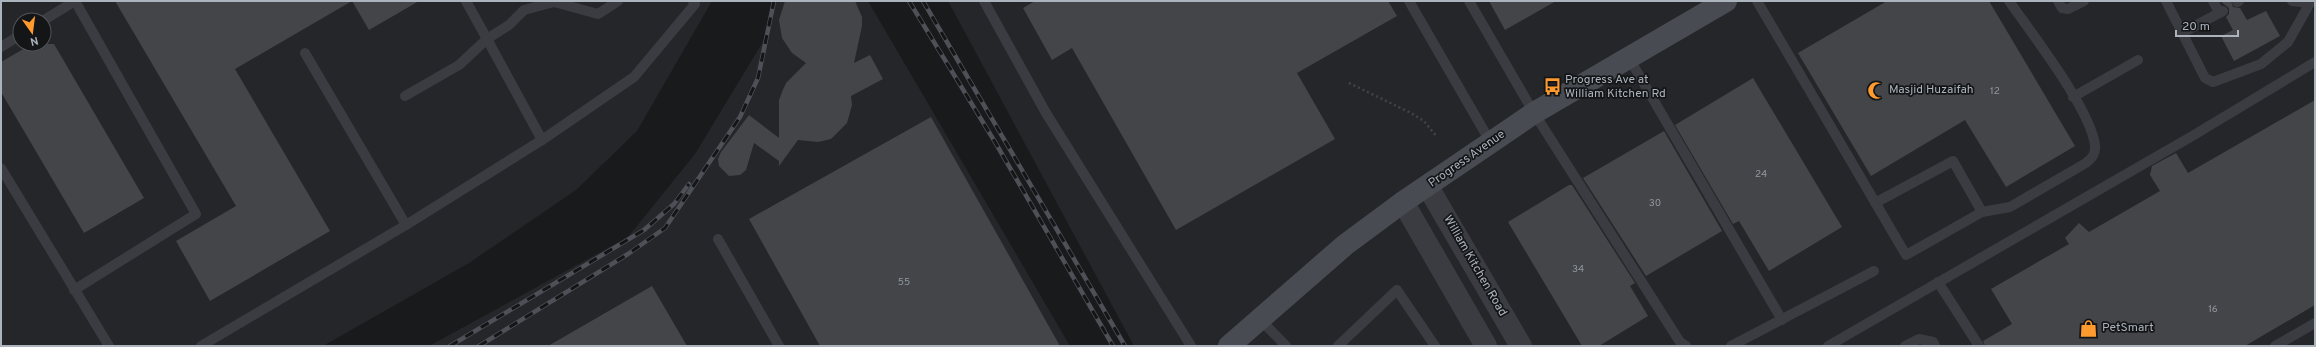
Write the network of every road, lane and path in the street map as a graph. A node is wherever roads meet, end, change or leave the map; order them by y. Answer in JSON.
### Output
{"nodes":[{"id":1,"x":75,"y":1,"type":"edge"},
{"id":2,"x":466,"y":1,"type":"edge"},
{"id":3,"x":618,"y":1,"type":"edge"},
{"id":4,"x":693,"y":1,"type":"edge"},
{"id":5,"x":984,"y":1,"type":"edge"},
{"id":6,"x":1409,"y":1,"type":"edge"},
{"id":7,"x":1469,"y":1,"type":"edge"},
{"id":8,"x":1726,"y":1,"type":"edge"},
{"id":9,"x":1757,"y":1,"type":"edge"},
{"id":10,"x":2009,"y":1,"type":"edge"},
{"id":11,"x":2058,"y":1,"type":"edge"},
{"id":12,"x":2084,"y":1,"type":"edge"},
{"id":13,"x":2166,"y":1,"type":"edge"},
{"id":14,"x":2213,"y":1,"type":"edge"},
{"id":15,"x":2292,"y":1,"type":"edge"},
{"id":16,"x":2312,"y":2,"type":"edge"},
{"id":17,"x":52,"y":15,"type":"edge"},
{"id":18,"x":2182,"y":33,"type":"junction"},
{"id":19,"x":487,"y":39,"type":"junction"},
{"id":20,"x":12,"y":40,"type":"edge"},
{"id":21,"x":1,"y":47,"type":"edge"},
{"id":22,"x":305,"y":53,"type":"dead end"},
{"id":23,"x":1629,"y":58,"type":"junction"},
{"id":24,"x":2138,"y":60,"type":"dead end"},
{"id":25,"x":2315,"y":62,"type":"edge"},
{"id":26,"x":1349,"y":83,"type":"dead end"},
{"id":27,"x":405,"y":96,"type":"dead end"},
{"id":28,"x":2073,"y":97,"type":"junction"},
{"id":29,"x":1534,"y":113,"type":"junction"},
{"id":30,"x":1437,"y":138,"type":"dead end"},
{"id":31,"x":542,"y":140,"type":"junction"},
{"id":32,"x":1491,"y":143,"type":"junction"},
{"id":33,"x":1,"y":168,"type":"edge"},
{"id":34,"x":1428,"y":187,"type":"junction"},
{"id":35,"x":1403,"y":202,"type":"junction"},
{"id":36,"x":1876,"y":203,"type":"junction"},
{"id":37,"x":1982,"y":212,"type":"junction"},
{"id":38,"x":406,"y":225,"type":"junction"},
{"id":39,"x":718,"y":239,"type":"dead end"},
{"id":40,"x":1874,"y":271,"type":"dead end"},
{"id":41,"x":1938,"y":282,"type":"junction"},
{"id":42,"x":74,"y":290,"type":"junction"},
{"id":43,"x":1260,"y":319,"type":"junction"},
{"id":44,"x":1782,"y":320,"type":"junction"},
{"id":45,"x":2315,"y":322,"type":"edge"},
{"id":46,"x":109,"y":346,"type":"edge"},
{"id":47,"x":201,"y":346,"type":"edge"},
{"id":48,"x":779,"y":346,"type":"edge"},
{"id":49,"x":1191,"y":346,"type":"edge"},
{"id":50,"x":1229,"y":346,"type":"edge"},
{"id":51,"x":1286,"y":346,"type":"edge"},
{"id":52,"x":1338,"y":346,"type":"edge"},
{"id":53,"x":1435,"y":346,"type":"edge"},
{"id":54,"x":1486,"y":346,"type":"edge"},
{"id":55,"x":1521,"y":346,"type":"edge"},
{"id":56,"x":1686,"y":346,"type":"edge"},
{"id":57,"x":1731,"y":346,"type":"edge"},
{"id":58,"x":1828,"y":346,"type":"edge"},
{"id":59,"x":1905,"y":346,"type":"edge"},
{"id":60,"x":1935,"y":346,"type":"edge"},
{"id":61,"x":1978,"y":346,"type":"edge"},
{"id":62,"x":2275,"y":346,"type":"edge"}],
"edges":[{"from":1,"to":17,"type":"lane"},
{"from":1,"to":42,"type":"lane"},
{"from":2,"to":19,"type":"lane"},
{"from":3,"to":19,"type":"lane"},
{"from":4,"to":31,"type":"lane"},
{"from":5,"to":49,"type":"lane"},
{"from":6,"to":32,"type":"lane"},
{"from":7,"to":29,"type":"lane"},
{"from":8,"to":23,"type":"main road","name":"Progress Avenue"},
{"from":9,"to":36,"type":"lane"},
{"from":10,"to":28,"type":"lane"},
{"from":11,"to":12,"type":"lane"},
{"from":13,"to":18,"type":"lane"},
{"from":14,"to":18,"type":"lane"},
{"from":15,"to":16,"type":"lane"},
{"from":16,"to":18,"type":"lane"},
{"from":19,"to":27,"type":"lane"},
{"from":19,"to":31,"type":"lane"},
{"from":20,"to":21,"type":"lane"},
{"from":22,"to":38,"type":"lane"},
{"from":23,"to":29,"type":"main road","name":"Progress Avenue"},
{"from":23,"to":44,"type":"lane"},
{"from":24,"to":28,"type":"lane"},
{"from":25,"to":41,"type":"lane"},
{"from":26,"to":30,"type":"path"},
{"from":28,"to":37,"type":"lane"},
{"from":29,"to":32,"type":"main road","name":"Progress Avenue"},
{"from":29,"to":56,"type":"lane"},
{"from":31,"to":38,"type":"lane"},
{"from":32,"to":34,"type":"main road","name":"Progress Avenue"},
{"from":33,"to":42,"type":"lane"},
{"from":34,"to":35,"type":"main road","name":"Progress Avenue"},
{"from":34,"to":55,"type":"street","name":"William Kitchen Road"},
{"from":35,"to":43,"type":"main road","name":"Progress Avenue"},
{"from":35,"to":54,"type":"street"},
{"from":36,"to":37,"type":"lane"},
{"from":36,"to":37,"type":"lane"},
{"from":38,"to":47,"type":"lane"},
{"from":39,"to":48,"type":"lane"},
{"from":40,"to":44,"type":"lane"},
{"from":41,"to":58,"type":"lane"},
{"from":41,"to":61,"type":"lane"},
{"from":42,"to":46,"type":"lane"},
{"from":43,"to":50,"type":"main road","name":"Progress Avenue"},
{"from":43,"to":51,"type":"lane"},
{"from":44,"to":57,"type":"lane"},
{"from":45,"to":62,"type":"lane"},
{"from":52,"to":53,"type":"lane"},
{"from":59,"to":60,"type":"lane"}]}
